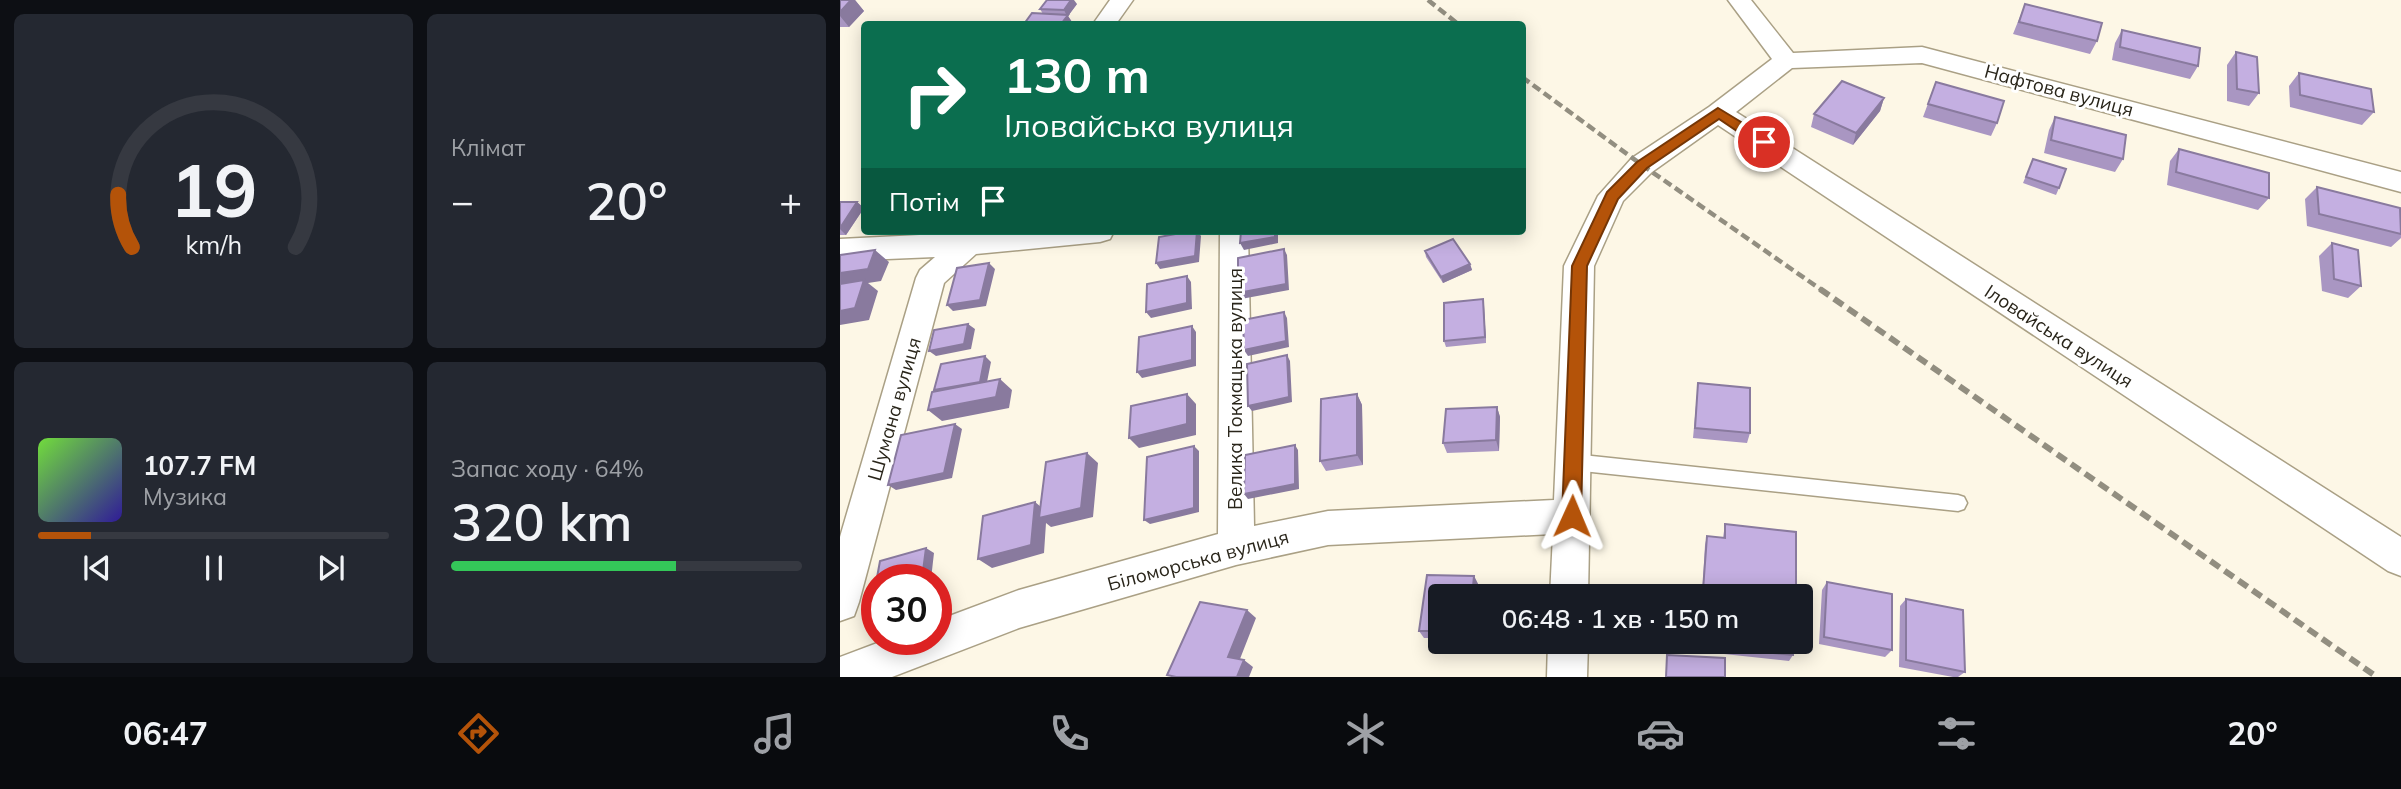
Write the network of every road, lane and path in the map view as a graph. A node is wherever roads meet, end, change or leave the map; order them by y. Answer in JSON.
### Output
{"nodes":[{"id":1,"x":1122,"y":0,"type":"edge"},
{"id":2,"x":1739,"y":0,"type":"edge"},
{"id":3,"x":1106,"y":21,"type":"edge"},
{"id":4,"x":1786,"y":61,"type":"junction"},
{"id":5,"x":1718,"y":113,"type":"junction"},
{"id":6,"x":2401,"y":182,"type":"edge"},
{"id":7,"x":1015,"y":235,"type":"edge"},
{"id":8,"x":1234,"y":235,"type":"edge"},
{"id":9,"x":972,"y":237,"type":"edge"},
{"id":10,"x":840,"y":250,"type":"edge"},
{"id":11,"x":1573,"y":462,"type":"junction"},
{"id":12,"x":1958,"y":503,"type":"dead end"},
{"id":13,"x":1572,"y":516,"type":"junction"},
{"id":14,"x":1236,"y":547,"type":"junction"},
{"id":15,"x":2401,"y":558,"type":"edge"},
{"id":16,"x":1569,"y":584,"type":"edge"},
{"id":17,"x":840,"y":602,"type":"edge"},
{"id":18,"x":1568,"y":654,"type":"edge"},
{"id":19,"x":840,"y":677,"type":"edge"},
{"id":20,"x":1567,"y":677,"type":"edge"}],
"edges":[{"from":1,"to":3,"type":"street"},
{"from":2,"to":4,"type":"street"},
{"from":4,"to":5,"type":"street"},
{"from":4,"to":6,"type":"street","name":"Нафтова вулиця"},
{"from":5,"to":11,"type":"street"},
{"from":5,"to":15,"type":"street","name":"Іловайська вулиця"},
{"from":7,"to":9,"type":"street"},
{"from":8,"to":14,"type":"street","name":"Велика Токмацька вулиця"},
{"from":9,"to":10,"type":"street"},
{"from":9,"to":17,"type":"street","name":"Шумана вулиця"},
{"from":11,"to":12,"type":"lane"},
{"from":11,"to":13,"type":"street"},
{"from":13,"to":14,"type":"street","name":"Біломорська вулиця"},
{"from":13,"to":16,"type":"street"},
{"from":14,"to":19,"type":"street","name":"Біломорська вулиця"},
{"from":18,"to":20,"type":"street"}]}
